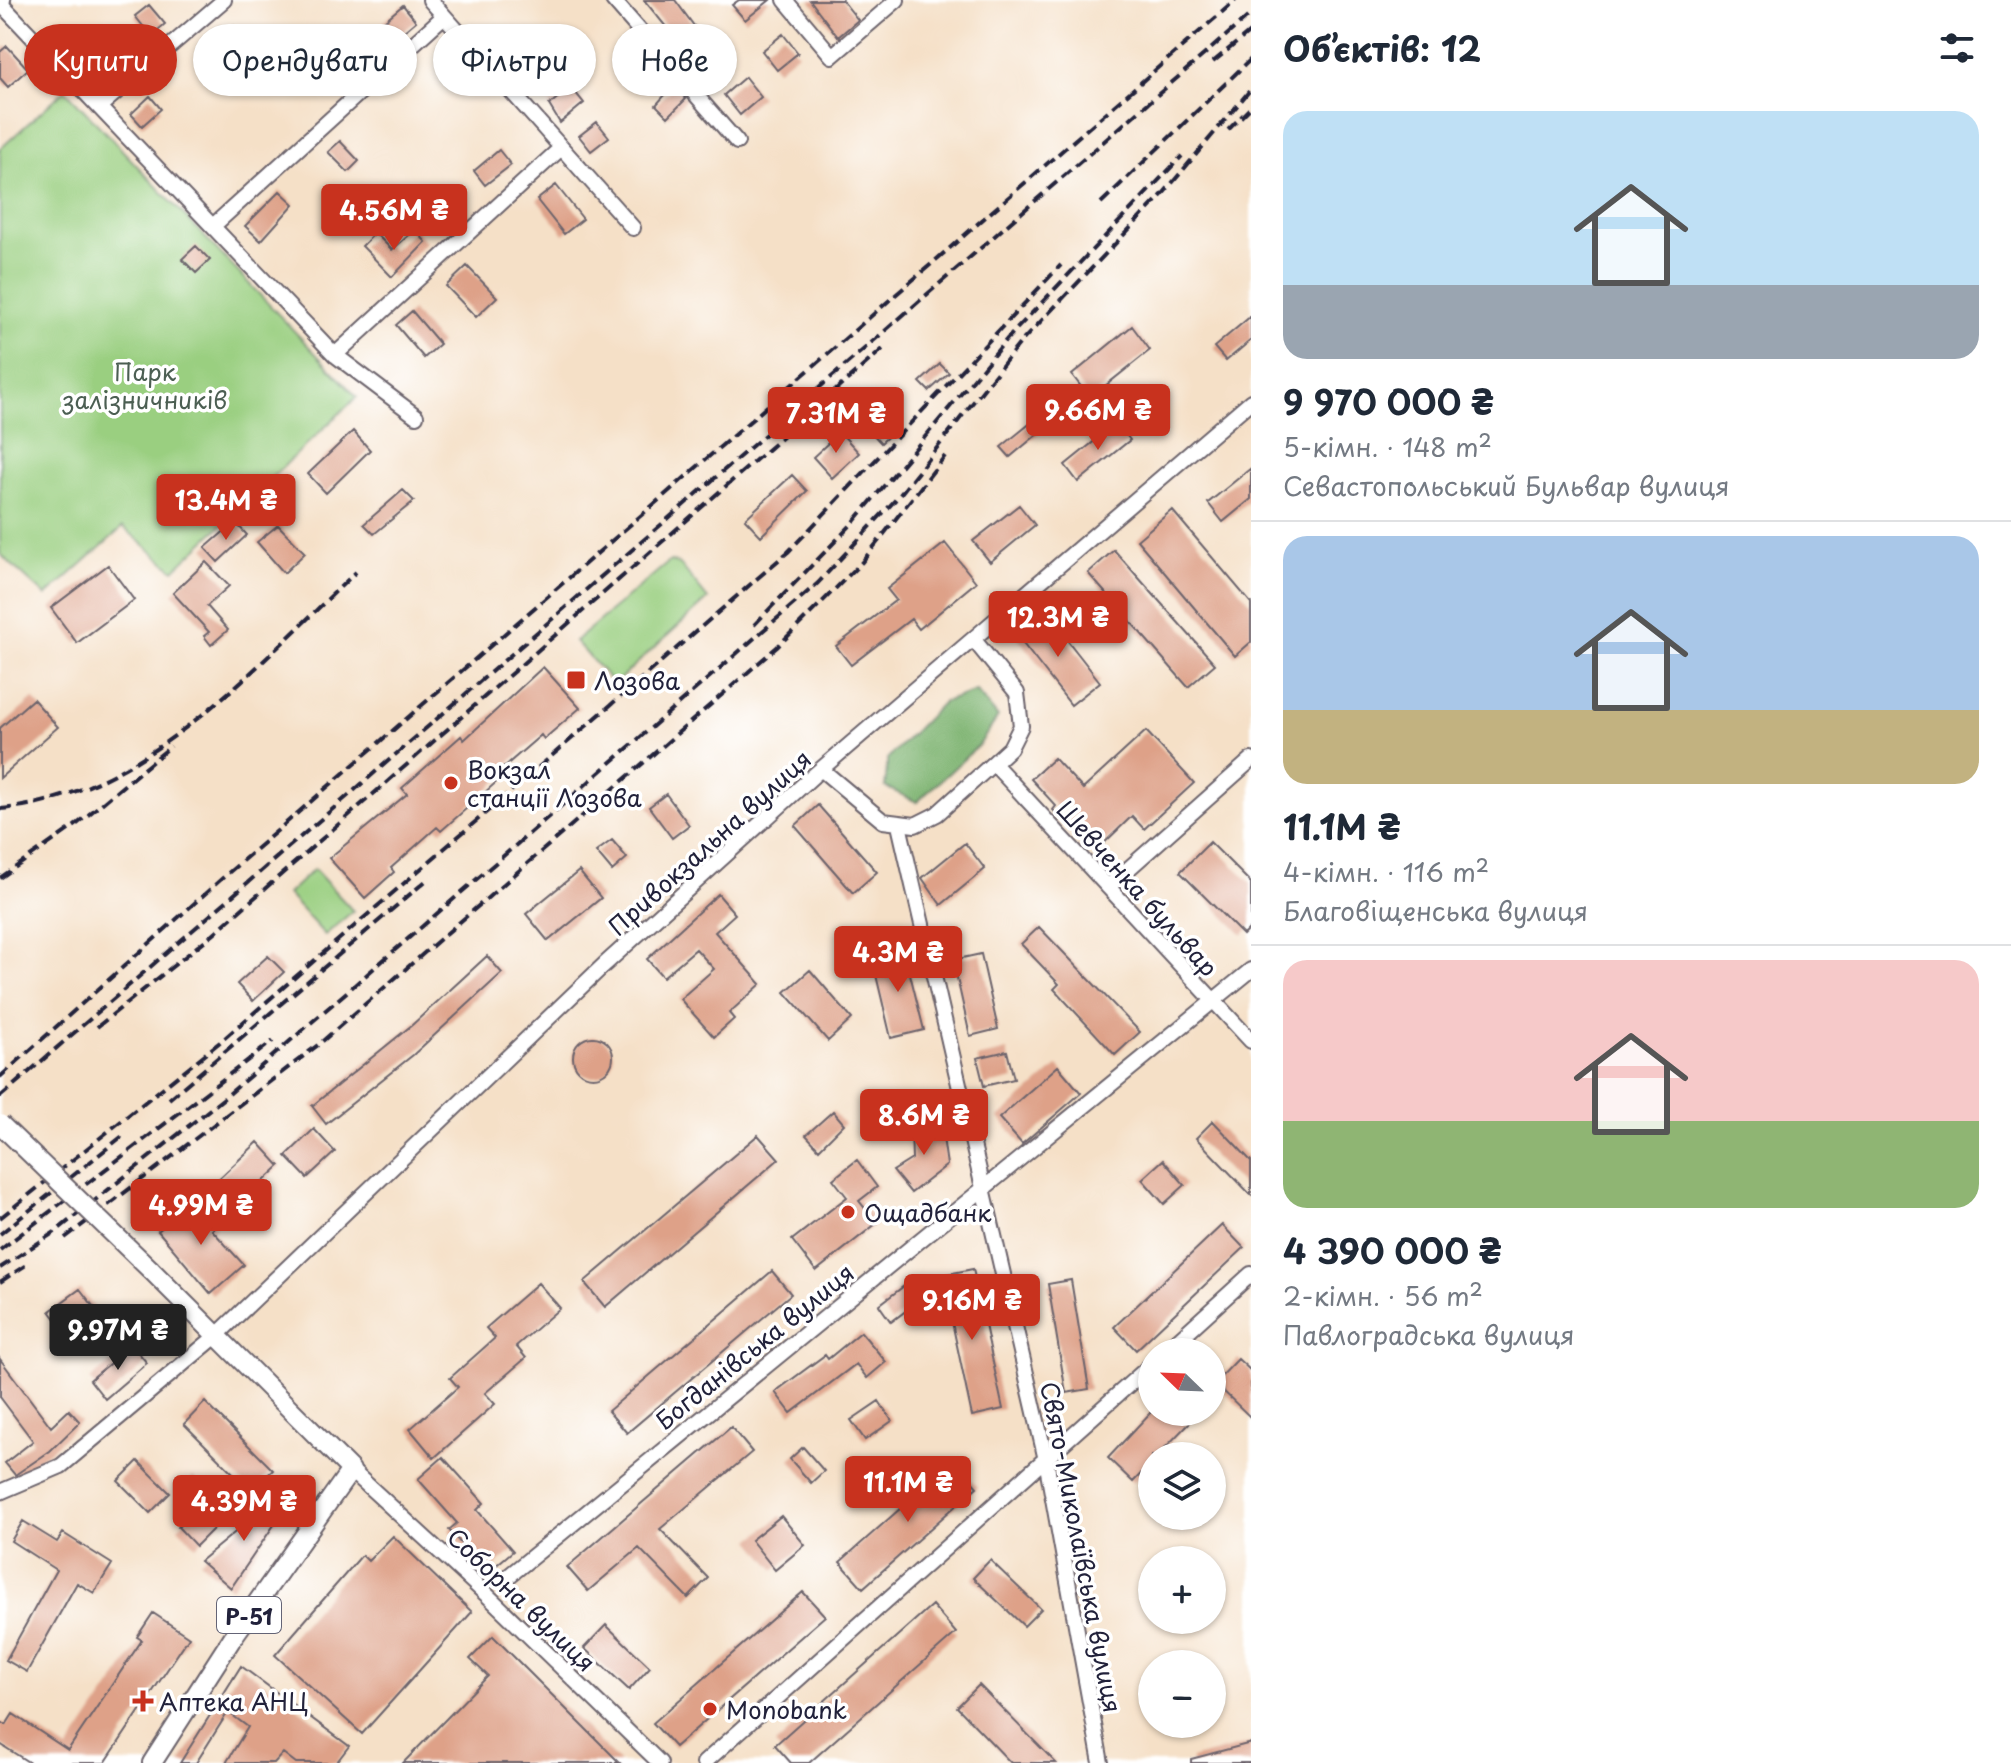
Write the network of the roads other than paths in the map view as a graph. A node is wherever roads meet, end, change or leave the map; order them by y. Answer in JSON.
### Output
{"nodes":[{"id":1,"x":224,"y":0,"type":"edge"},
{"id":2,"x":430,"y":0,"type":"edge"},
{"id":3,"x":613,"y":0,"type":"edge"},
{"id":4,"x":785,"y":0,"type":"edge"},
{"id":5,"x":897,"y":0,"type":"edge"},
{"id":6,"x":0,"y":1,"type":"edge"},
{"id":7,"x":444,"y":16,"type":"junction"},
{"id":8,"x":99,"y":107,"type":"junction"},
{"id":9,"x":737,"y":142,"type":"dead end"},
{"id":10,"x":561,"y":148,"type":"junction"},
{"id":11,"x":213,"y":226,"type":"junction"},
{"id":12,"x":633,"y":228,"type":"dead end"},
{"id":13,"x":335,"y":355,"type":"junction"},
{"id":14,"x":1251,"y":401,"type":"edge"},
{"id":15,"x":416,"y":416,"type":"dead end"},
{"id":16,"x":974,"y":640,"type":"junction"},
{"id":17,"x":1251,"y":760,"type":"edge"},
{"id":18,"x":994,"y":764,"type":"junction"},
{"id":19,"x":822,"y":770,"type":"junction"},
{"id":20,"x":899,"y":825,"type":"junction"},
{"id":21,"x":1108,"y":887,"type":"junction"},
{"id":22,"x":1251,"y":970,"type":"edge"},
{"id":23,"x":1211,"y":1003,"type":"junction"},
{"id":24,"x":1251,"y":1041,"type":"edge"},
{"id":25,"x":0,"y":1124,"type":"edge"},
{"id":26,"x":983,"y":1186,"type":"junction"},
{"id":27,"x":1251,"y":1274,"type":"edge"},
{"id":28,"x":215,"y":1337,"type":"junction"},
{"id":29,"x":1180,"y":1338,"type":"edge"},
{"id":30,"x":1138,"y":1377,"type":"edge"},
{"id":31,"x":1046,"y":1460,"type":"junction"},
{"id":32,"x":351,"y":1470,"type":"junction"},
{"id":33,"x":0,"y":1492,"type":"edge"},
{"id":34,"x":510,"y":1575,"type":"dead end"},
{"id":35,"x":152,"y":1763,"type":"edge"},
{"id":36,"x":660,"y":1763,"type":"edge"},
{"id":37,"x":704,"y":1763,"type":"edge"},
{"id":38,"x":1101,"y":1763,"type":"edge"}],
"edges":[{"from":1,"to":8,"type":"street"},
{"from":2,"to":7,"type":"street"},
{"from":3,"to":9,"type":"street"},
{"from":4,"to":5,"type":"street"},
{"from":6,"to":8,"type":"street"},
{"from":7,"to":10,"type":"street"},
{"from":7,"to":11,"type":"street"},
{"from":8,"to":11,"type":"street"},
{"from":10,"to":12,"type":"street"},
{"from":10,"to":13,"type":"street"},
{"from":11,"to":13,"type":"street"},
{"from":13,"to":15,"type":"street"},
{"from":14,"to":16,"type":"street","name":"Привокзальна вулиця"},
{"from":16,"to":18,"type":"street"},
{"from":16,"to":19,"type":"street","name":"Привокзальна вулиця"},
{"from":17,"to":21,"type":"street"},
{"from":18,"to":20,"type":"street"},
{"from":18,"to":21,"type":"street","name":"Шевченка бульвар"},
{"from":19,"to":20,"type":"street"},
{"from":19,"to":28,"type":"street","name":"Привокзальна вулиця"},
{"from":20,"to":26,"type":"street","name":"Свято-Миколаївська вулиця"},
{"from":21,"to":23,"type":"street","name":"Шевченка бульвар"},
{"from":22,"to":23,"type":"street","name":"Богданівська вулиця"},
{"from":23,"to":24,"type":"street","name":"Шевченка бульвар"},
{"from":23,"to":26,"type":"street","name":"Богданівська вулиця"},
{"from":25,"to":28,"type":"main road","bridge":true},
{"from":26,"to":31,"type":"street","name":"Свято-Миколаївська вулиця"},
{"from":26,"to":34,"type":"street","name":"Богданівська вулиця"},
{"from":27,"to":29,"type":"street"},
{"from":28,"to":32,"type":"main road"},
{"from":28,"to":33,"type":"street","name":"Привокзальна вулиця"},
{"from":30,"to":31,"type":"street"},
{"from":31,"to":37,"type":"street"},
{"from":31,"to":38,"type":"street","name":"Свято-Миколаївська вулиця"},
{"from":32,"to":35,"type":"main road","number":"Р-51"},
{"from":32,"to":36,"type":"street","name":"Соборна вулиця"}]}
